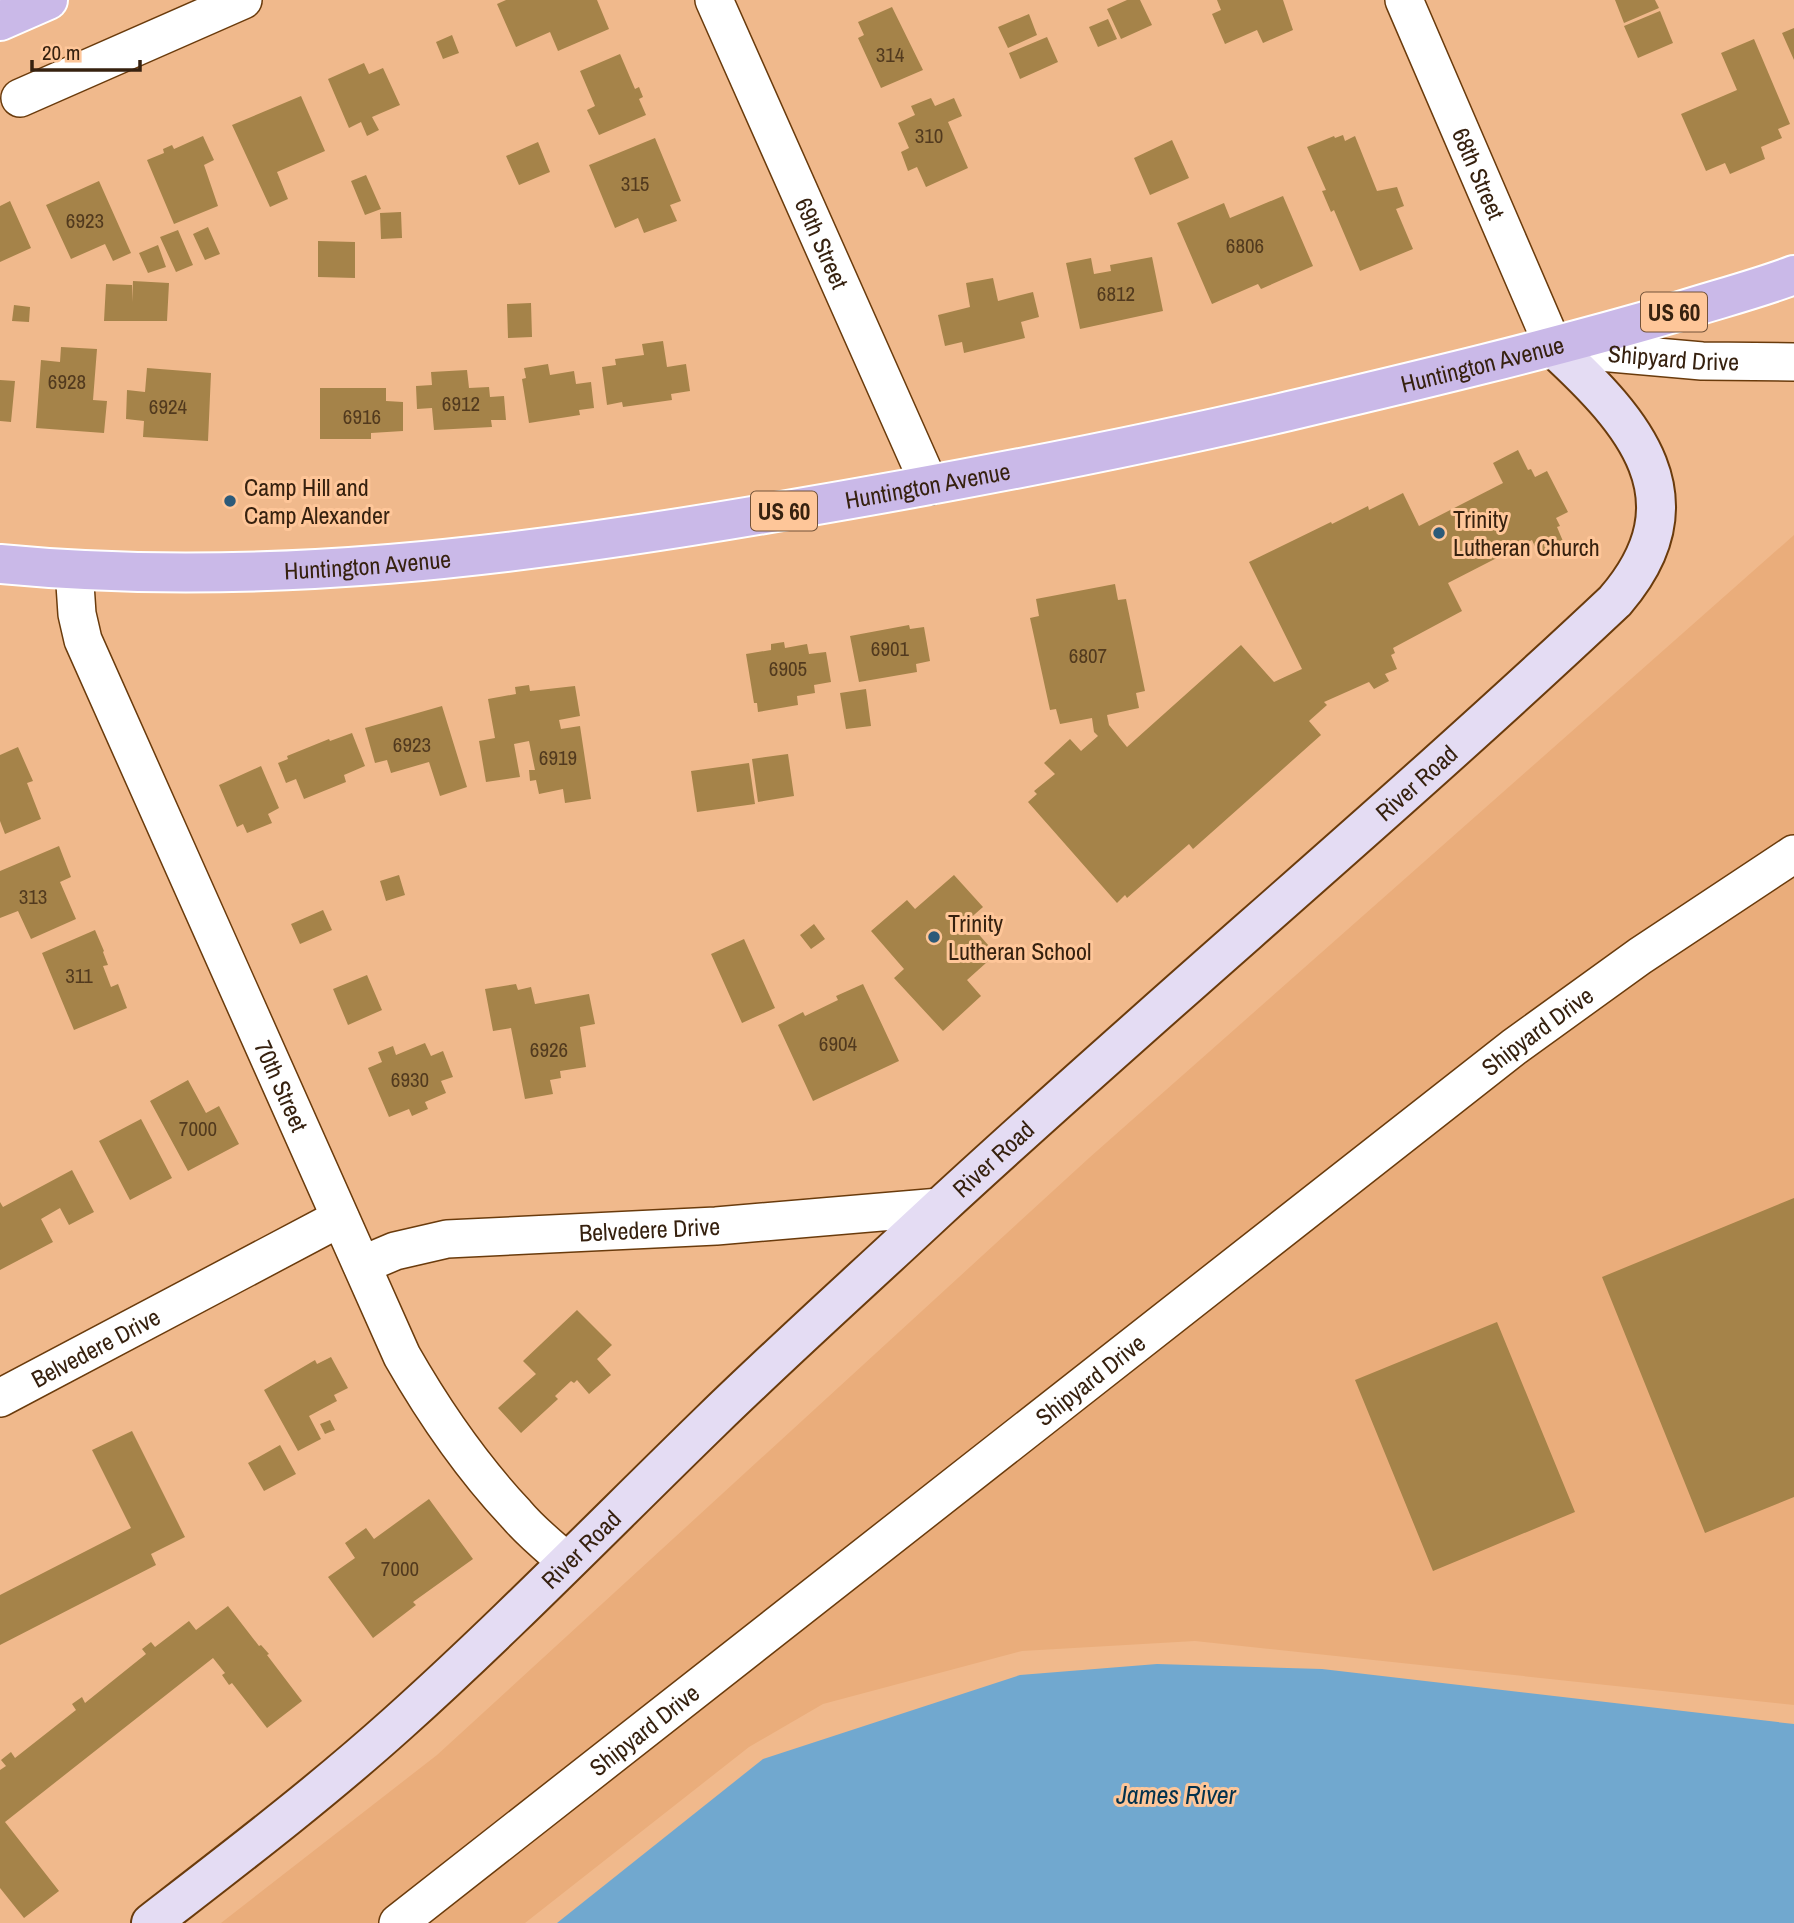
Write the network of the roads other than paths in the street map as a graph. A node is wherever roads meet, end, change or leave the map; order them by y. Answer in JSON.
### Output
{"nodes":[{"id":1,"x":48,"y":0,"type":"edge"},
{"id":2,"x":243,"y":0,"type":"edge"},
{"id":3,"x":714,"y":0,"type":"edge"},
{"id":4,"x":1404,"y":0,"type":"edge"},
{"id":5,"x":0,"y":21,"type":"edge"},
{"id":6,"x":20,"y":98,"type":"dead end"},
{"id":7,"x":1794,"y":275,"type":"edge"},
{"id":8,"x":1554,"y":348,"type":"junction"},
{"id":9,"x":1794,"y":362,"type":"edge"},
{"id":10,"x":930,"y":486,"type":"junction"},
{"id":11,"x":0,"y":564,"type":"edge"},
{"id":12,"x":74,"y":569,"type":"junction"},
{"id":13,"x":1794,"y":853,"type":"edge"},
{"id":14,"x":940,"y":1207,"type":"junction"},
{"id":15,"x":340,"y":1218,"type":"junction"},
{"id":16,"x":362,"y":1265,"type":"junction"},
{"id":17,"x":0,"y":1398,"type":"edge"},
{"id":18,"x":567,"y":1562,"type":"junction"},
{"id":19,"x":151,"y":1923,"type":"edge"},
{"id":20,"x":398,"y":1923,"type":"edge"}],
"edges":[{"from":1,"to":5,"type":"main road"},
{"from":2,"to":6,"type":"street"},
{"from":3,"to":10,"type":"street","name":"69th Street"},
{"from":4,"to":8,"type":"street","name":"68th Street"},
{"from":7,"to":8,"type":"main road","name":"Huntington Avenue","number":"US 60"},
{"from":8,"to":9,"type":"street","name":"Shipyard Drive"},
{"from":8,"to":10,"type":"main road","name":"Huntington Avenue","number":"US 60"},
{"from":8,"to":14,"type":"street","name":"River Road"},
{"from":10,"to":12,"type":"main road","name":"Huntington Avenue","number":"US 60"},
{"from":11,"to":12,"type":"main road","name":"Huntington Avenue","number":"US 60"},
{"from":12,"to":15,"type":"street","name":"70th Street"},
{"from":13,"to":20,"type":"street","name":"Shipyard Drive"},
{"from":14,"to":16,"type":"street","name":"Belvedere Drive"},
{"from":14,"to":18,"type":"street","name":"River Road"},
{"from":15,"to":16,"type":"street","name":"70th Street"},
{"from":15,"to":17,"type":"street","name":"Belvedere Drive"},
{"from":16,"to":18,"type":"street","name":"70th Street"},
{"from":18,"to":19,"type":"street","name":"River Road"}]}
